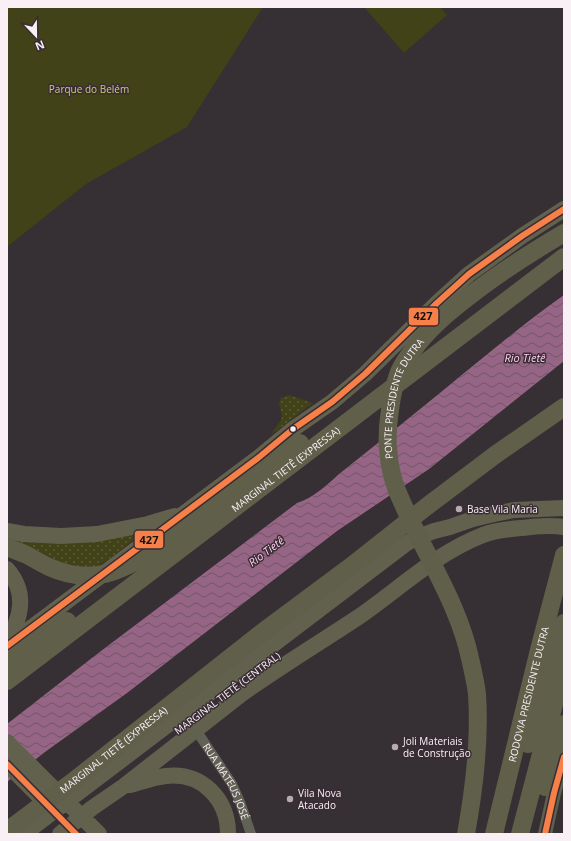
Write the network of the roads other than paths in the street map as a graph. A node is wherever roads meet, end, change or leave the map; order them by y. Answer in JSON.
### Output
{"nodes":[{"id":1,"x":564,"y":209,"type":"edge"},
{"id":2,"x":564,"y":223,"type":"edge"},
{"id":3,"x":564,"y":233,"type":"edge"},
{"id":4,"x":543,"y":246,"type":"junction"},
{"id":5,"x":561,"y":256,"type":"edge"},
{"id":6,"x":365,"y":407,"type":"junction"},
{"id":7,"x":564,"y":407,"type":"edge"},
{"id":8,"x":564,"y":508,"type":"edge"},
{"id":9,"x":186,"y":512,"type":"junction"},
{"id":10,"x":564,"y":527,"type":"edge"},
{"id":11,"x":7,"y":531,"type":"edge"},
{"id":12,"x":7,"y":547,"type":"edge"},
{"id":13,"x":410,"y":548,"type":"junction"},
{"id":14,"x":564,"y":555,"type":"edge"},
{"id":15,"x":7,"y":569,"type":"edge"},
{"id":16,"x":154,"y":569,"type":"junction"},
{"id":17,"x":393,"y":592,"type":"junction"},
{"id":18,"x":564,"y":623,"type":"edge"},
{"id":19,"x":7,"y":641,"type":"edge"},
{"id":20,"x":7,"y":646,"type":"edge"},
{"id":21,"x":539,"y":650,"type":"junction"},
{"id":22,"x":7,"y":665,"type":"edge"},
{"id":23,"x":564,"y":666,"type":"edge"},
{"id":24,"x":7,"y":681,"type":"edge"},
{"id":25,"x":237,"y":686,"type":"junction"},
{"id":26,"x":564,"y":724,"type":"edge"},
{"id":27,"x":196,"y":730,"type":"junction"},
{"id":28,"x":7,"y":742,"type":"edge"},
{"id":29,"x":564,"y":760,"type":"edge"},
{"id":30,"x":7,"y":764,"type":"edge"},
{"id":31,"x":124,"y":786,"type":"junction"},
{"id":32,"x":41,"y":828,"type":"edge"},
{"id":33,"x":7,"y":831,"type":"edge"},
{"id":34,"x":24,"y":834,"type":"edge"},
{"id":35,"x":60,"y":834,"type":"edge"},
{"id":36,"x":76,"y":834,"type":"edge"},
{"id":37,"x":99,"y":834,"type":"edge"},
{"id":38,"x":228,"y":834,"type":"edge"},
{"id":39,"x":251,"y":834,"type":"edge"},
{"id":40,"x":466,"y":834,"type":"edge"},
{"id":41,"x":482,"y":834,"type":"edge"},
{"id":42,"x":494,"y":834,"type":"edge"},
{"id":43,"x":505,"y":834,"type":"edge"},
{"id":44,"x":520,"y":834,"type":"edge"},
{"id":45,"x":532,"y":834,"type":"edge"},
{"id":46,"x":545,"y":834,"type":"edge"}],
"edges":[{"from":1,"to":9,"type":"highway"},
{"from":2,"to":4,"type":"highway"},
{"from":3,"to":4,"type":"highway","name":"PONTE PRESIDENTE DUTRA"},
{"from":4,"to":40,"type":"highway","name":"PONTE PRESIDENTE DUTRA"},
{"from":5,"to":6,"type":"highway","name":"MARGINAL TIETÊ (EXPRESSA)"},
{"from":6,"to":12,"type":"highway"},
{"from":6,"to":16,"type":"highway","name":"MARGINAL TIETÊ (EXPRESSA)"},
{"from":7,"to":33,"type":"highway","name":"MARGINAL TIETÊ (EXPRESSA)"},
{"from":8,"to":13,"type":"highway"},
{"from":9,"to":11,"type":"highway"},
{"from":9,"to":20,"type":"highway"},
{"from":10,"to":17,"type":"highway"},
{"from":13,"to":25,"type":"highway","name":"MARGINAL TIETÊ (CENTRAL)"},
{"from":13,"to":32,"type":"highway","name":"MARGINAL TIETÊ (CENTRAL)"},
{"from":14,"to":21,"type":"highway","name":"RODOVIA PRESIDENTE DUTRA"},
{"from":15,"to":19,"type":"highway"},
{"from":16,"to":22,"type":"highway"},
{"from":16,"to":24,"type":"highway","name":"MARGINAL TIETÊ (EXPRESSA)"},
{"from":17,"to":25,"type":"highway"},
{"from":17,"to":27,"type":"highway"},
{"from":18,"to":43,"type":"highway","name":"RODOVIA PRESIDENTE DUTRA"},
{"from":21,"to":41,"type":"highway"},
{"from":21,"to":42,"type":"highway","name":"RODOVIA PRESIDENTE DUTRA"},
{"from":23,"to":44,"type":"highway"},
{"from":25,"to":32,"type":"highway","name":"MARGINAL TIETÊ (CENTRAL)"},
{"from":26,"to":45,"type":"highway"},
{"from":27,"to":31,"type":"highway"},
{"from":27,"to":39,"type":"street","name":"RUA MATEUS JOSÉ"},
{"from":28,"to":37,"type":"highway"},
{"from":29,"to":46,"type":"main road"},
{"from":30,"to":36,"type":"highway"},
{"from":31,"to":35,"type":"highway"},
{"from":31,"to":38,"type":"highway"},
{"from":32,"to":34,"type":"highway"}]}
